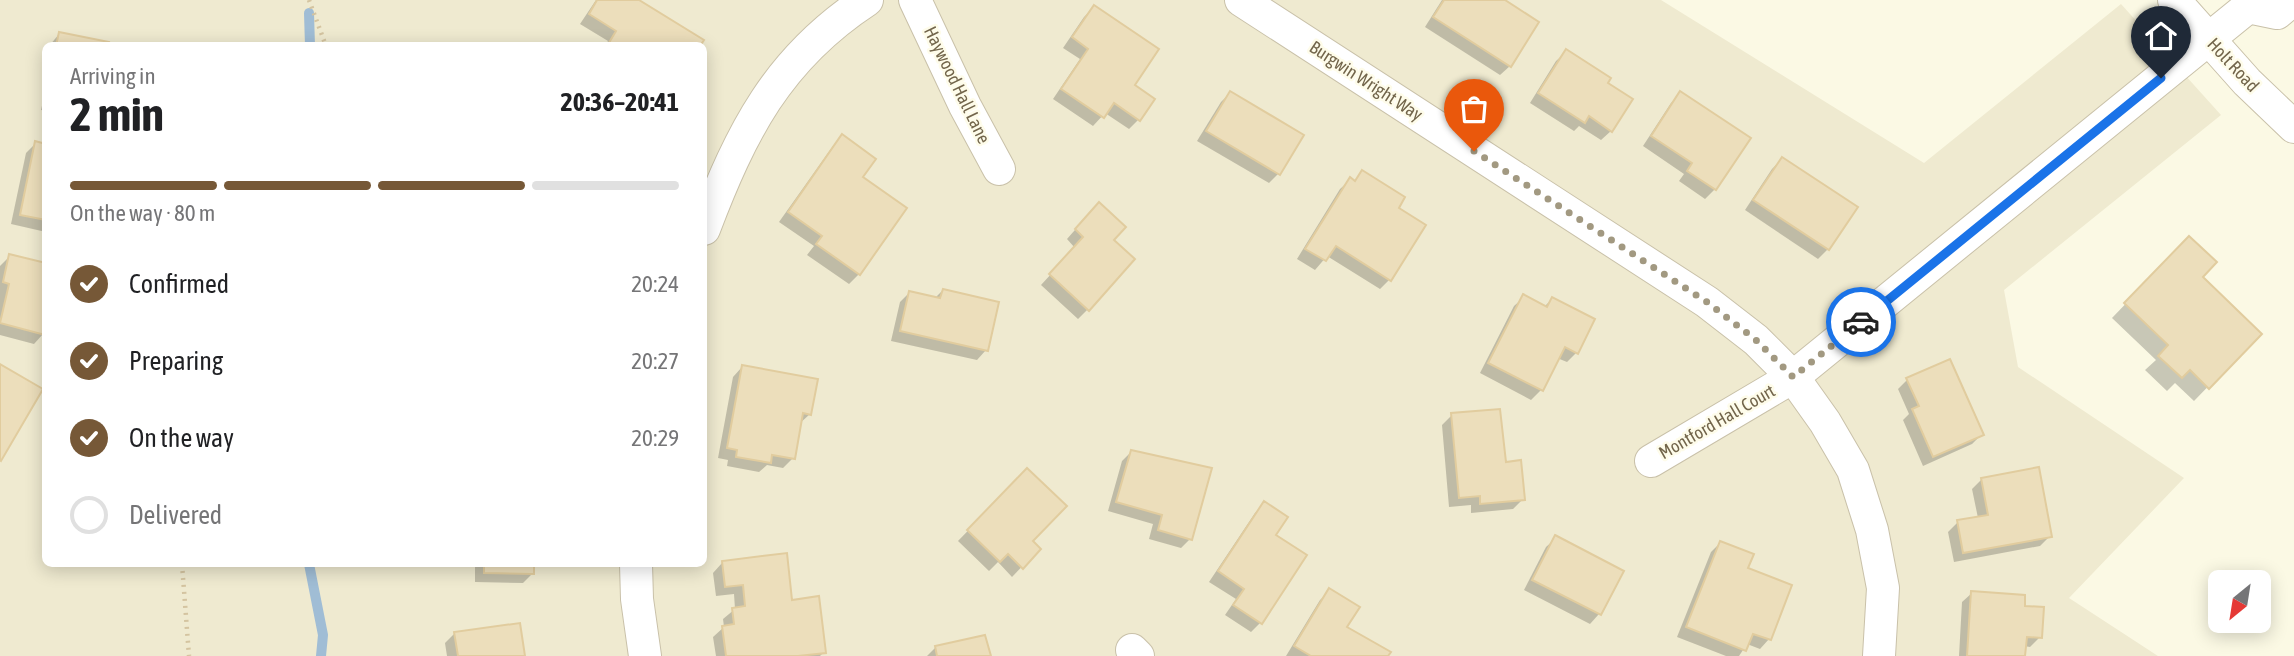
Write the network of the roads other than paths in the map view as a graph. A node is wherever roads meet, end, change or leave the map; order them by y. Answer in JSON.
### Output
{"nodes":[{"id":1,"x":867,"y":0,"type":"edge"},
{"id":2,"x":915,"y":0,"type":"edge"},
{"id":3,"x":1241,"y":0,"type":"edge"},
{"id":4,"x":2174,"y":0,"type":"edge"},
{"id":5,"x":2293,"y":0,"type":"edge"},
{"id":6,"x":2249,"y":4,"type":"edge"},
{"id":7,"x":2208,"y":39,"type":"junction"},
{"id":8,"x":2294,"y":127,"type":"edge"},
{"id":9,"x":999,"y":169,"type":"dead end"},
{"id":10,"x":707,"y":222,"type":"edge"},
{"id":11,"x":1793,"y":377,"type":"junction"},
{"id":12,"x":1651,"y":461,"type":"dead end"},
{"id":13,"x":636,"y":567,"type":"edge"},
{"id":14,"x":645,"y":656,"type":"edge"},
{"id":15,"x":1879,"y":656,"type":"edge"}],
"edges":[{"from":1,"to":10,"type":"street"},
{"from":2,"to":9,"type":"street","name":"Haywood Hall Lane"},
{"from":3,"to":11,"type":"street","name":"Burgwin Wright Way"},
{"from":4,"to":7,"type":"street","name":"Holt Road"},
{"from":5,"to":6,"type":"street"},
{"from":6,"to":7,"type":"street","name":"Montford Hall Court"},
{"from":7,"to":8,"type":"street","name":"Holt Road"},
{"from":7,"to":11,"type":"street","name":"Montford Hall Court"},
{"from":11,"to":12,"type":"street","name":"Montford Hall Court"},
{"from":11,"to":15,"type":"street","name":"Burgwin Wright Way"},
{"from":13,"to":14,"type":"street"}]}
